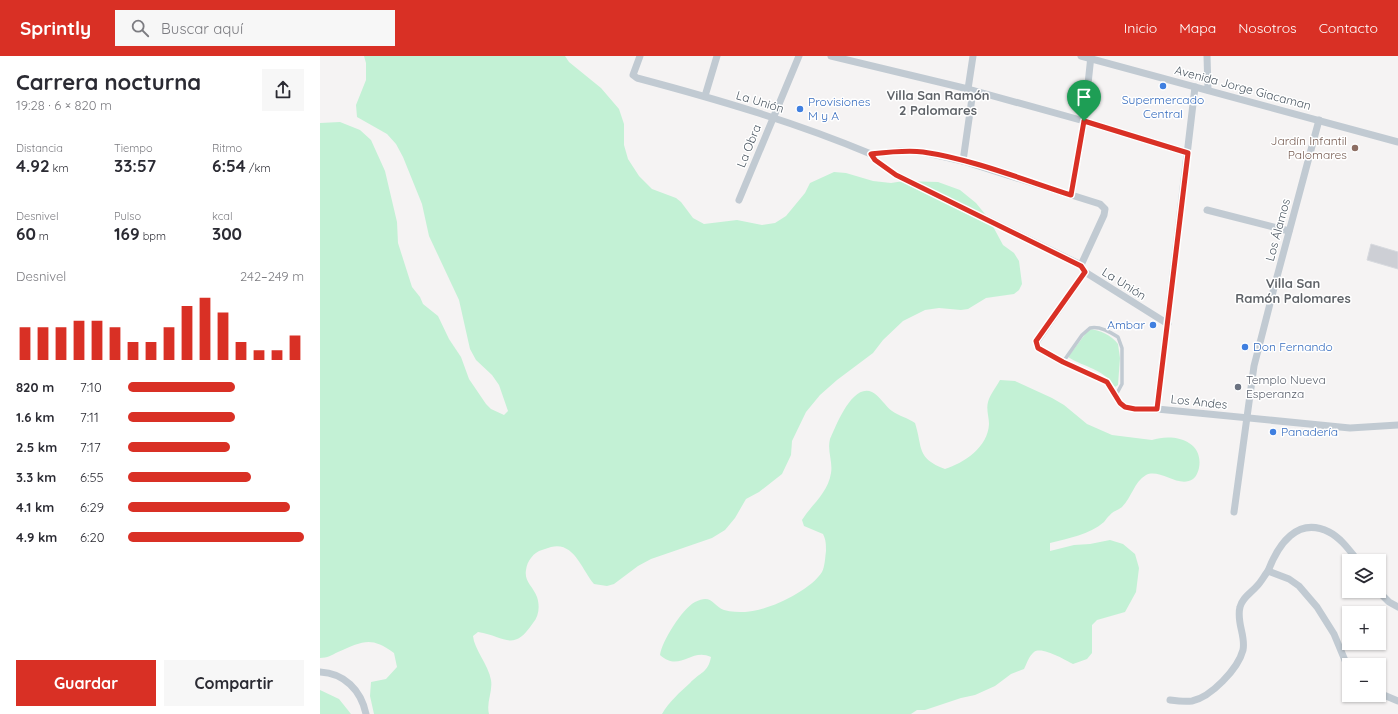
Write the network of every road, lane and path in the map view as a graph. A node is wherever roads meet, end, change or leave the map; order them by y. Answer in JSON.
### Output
{"nodes":[{"id":1,"x":640,"y":56,"type":"edge"},
{"id":2,"x":716,"y":56,"type":"edge"},
{"id":3,"x":799,"y":56,"type":"edge"},
{"id":4,"x":831,"y":56,"type":"edge"},
{"id":5,"x":973,"y":56,"type":"edge"},
{"id":6,"x":1081,"y":56,"type":"edge"},
{"id":7,"x":1207,"y":56,"type":"edge"},
{"id":8,"x":1091,"y":57,"type":"edge"},
{"id":9,"x":1195,"y":87,"type":"junction"},
{"id":10,"x":970,"y":90,"type":"junction"},
{"id":11,"x":1208,"y":90,"type":"junction"},
{"id":12,"x":705,"y":96,"type":"junction"},
{"id":13,"x":772,"y":117,"type":"junction"},
{"id":14,"x":1319,"y":120,"type":"junction"},
{"id":15,"x":1084,"y":121,"type":"junction"},
{"id":16,"x":1398,"y":142,"type":"edge"},
{"id":17,"x":1188,"y":153,"type":"junction"},
{"id":18,"x":871,"y":154,"type":"junction"},
{"id":19,"x":963,"y":161,"type":"junction"},
{"id":20,"x":1071,"y":195,"type":"junction"},
{"id":21,"x":739,"y":200,"type":"dead end"},
{"id":22,"x":1207,"y":210,"type":"dead end"},
{"id":23,"x":1289,"y":231,"type":"junction"},
{"id":24,"x":1083,"y":269,"type":"junction"},
{"id":25,"x":1168,"y":324,"type":"junction"},
{"id":26,"x":1063,"y":362,"type":"junction"},
{"id":27,"x":1116,"y":396,"type":"junction"},
{"id":28,"x":1157,"y":409,"type":"junction"},
{"id":29,"x":1247,"y":418,"type":"junction"},
{"id":30,"x":1398,"y":425,"type":"edge"},
{"id":31,"x":1234,"y":512,"type":"dead end"},
{"id":32,"x":1352,"y":554,"type":"edge"},
{"id":33,"x":1268,"y":571,"type":"junction"},
{"id":34,"x":1385,"y":598,"type":"edge"},
{"id":35,"x":1398,"y":608,"type":"edge"},
{"id":36,"x":1344,"y":658,"type":"edge"},
{"id":37,"x":320,"y":672,"type":"edge"},
{"id":38,"x":1386,"y":697,"type":"edge"},
{"id":39,"x":1170,"y":700,"type":"dead end"},
{"id":40,"x":1398,"y":701,"type":"edge"},
{"id":41,"x":366,"y":714,"type":"edge"}],
"edges":[{"from":1,"to":12,"type":"street","name":"La Unión"},
{"from":2,"to":12,"type":"street"},
{"from":3,"to":13,"type":"street","name":"La Obra"},
{"from":4,"to":10,"type":"street"},
{"from":5,"to":10,"type":"street"},
{"from":6,"to":8,"type":"street","name":"Avenida Jorge Giacaman"},
{"from":7,"to":11,"type":"street"},
{"from":8,"to":9,"type":"street","name":"Avenida Jorge Giacaman"},
{"from":8,"to":15,"type":"street"},
{"from":9,"to":11,"type":"street","name":"Avenida Jorge Giacaman"},
{"from":9,"to":17,"type":"street"},
{"from":10,"to":15,"type":"street"},
{"from":10,"to":19,"type":"street"},
{"from":11,"to":14,"type":"street","name":"Avenida Jorge Giacaman"},
{"from":12,"to":13,"type":"street","name":"La Unión"},
{"from":13,"to":18,"type":"street","name":"La Unión"},
{"from":13,"to":21,"type":"street","name":"La Obra"},
{"from":14,"to":16,"type":"street","name":"Avenida Jorge Giacaman"},
{"from":14,"to":23,"type":"street","name":"Los Álamos"},
{"from":15,"to":17,"type":"street"},
{"from":15,"to":20,"type":"street"},
{"from":17,"to":25,"type":"street"},
{"from":18,"to":19,"type":"street"},
{"from":18,"to":24,"type":"street","name":"La Unión"},
{"from":19,"to":20,"type":"street"},
{"from":20,"to":24,"type":"street"},
{"from":22,"to":23,"type":"street"},
{"from":23,"to":29,"type":"street","name":"Los Álamos"},
{"from":24,"to":25,"type":"street","name":"La Unión"},
{"from":24,"to":26,"type":"street","name":"Los Andes"},
{"from":25,"to":28,"type":"street"},
{"from":26,"to":27,"type":"street","name":"Los Andes"},
{"from":26,"to":27,"type":"lane"},
{"from":27,"to":28,"type":"street","name":"Los Andes"},
{"from":28,"to":29,"type":"street","name":"Los Andes"},
{"from":29,"to":30,"type":"street","name":"Los Andes"},
{"from":29,"to":31,"type":"street","name":"Los Álamos"},
{"from":32,"to":33,"type":"street"},
{"from":33,"to":36,"type":"street"},
{"from":33,"to":39,"type":"street"},
{"from":34,"to":35,"type":"street"},
{"from":37,"to":41,"type":"street"},
{"from":38,"to":40,"type":"street"}]}
